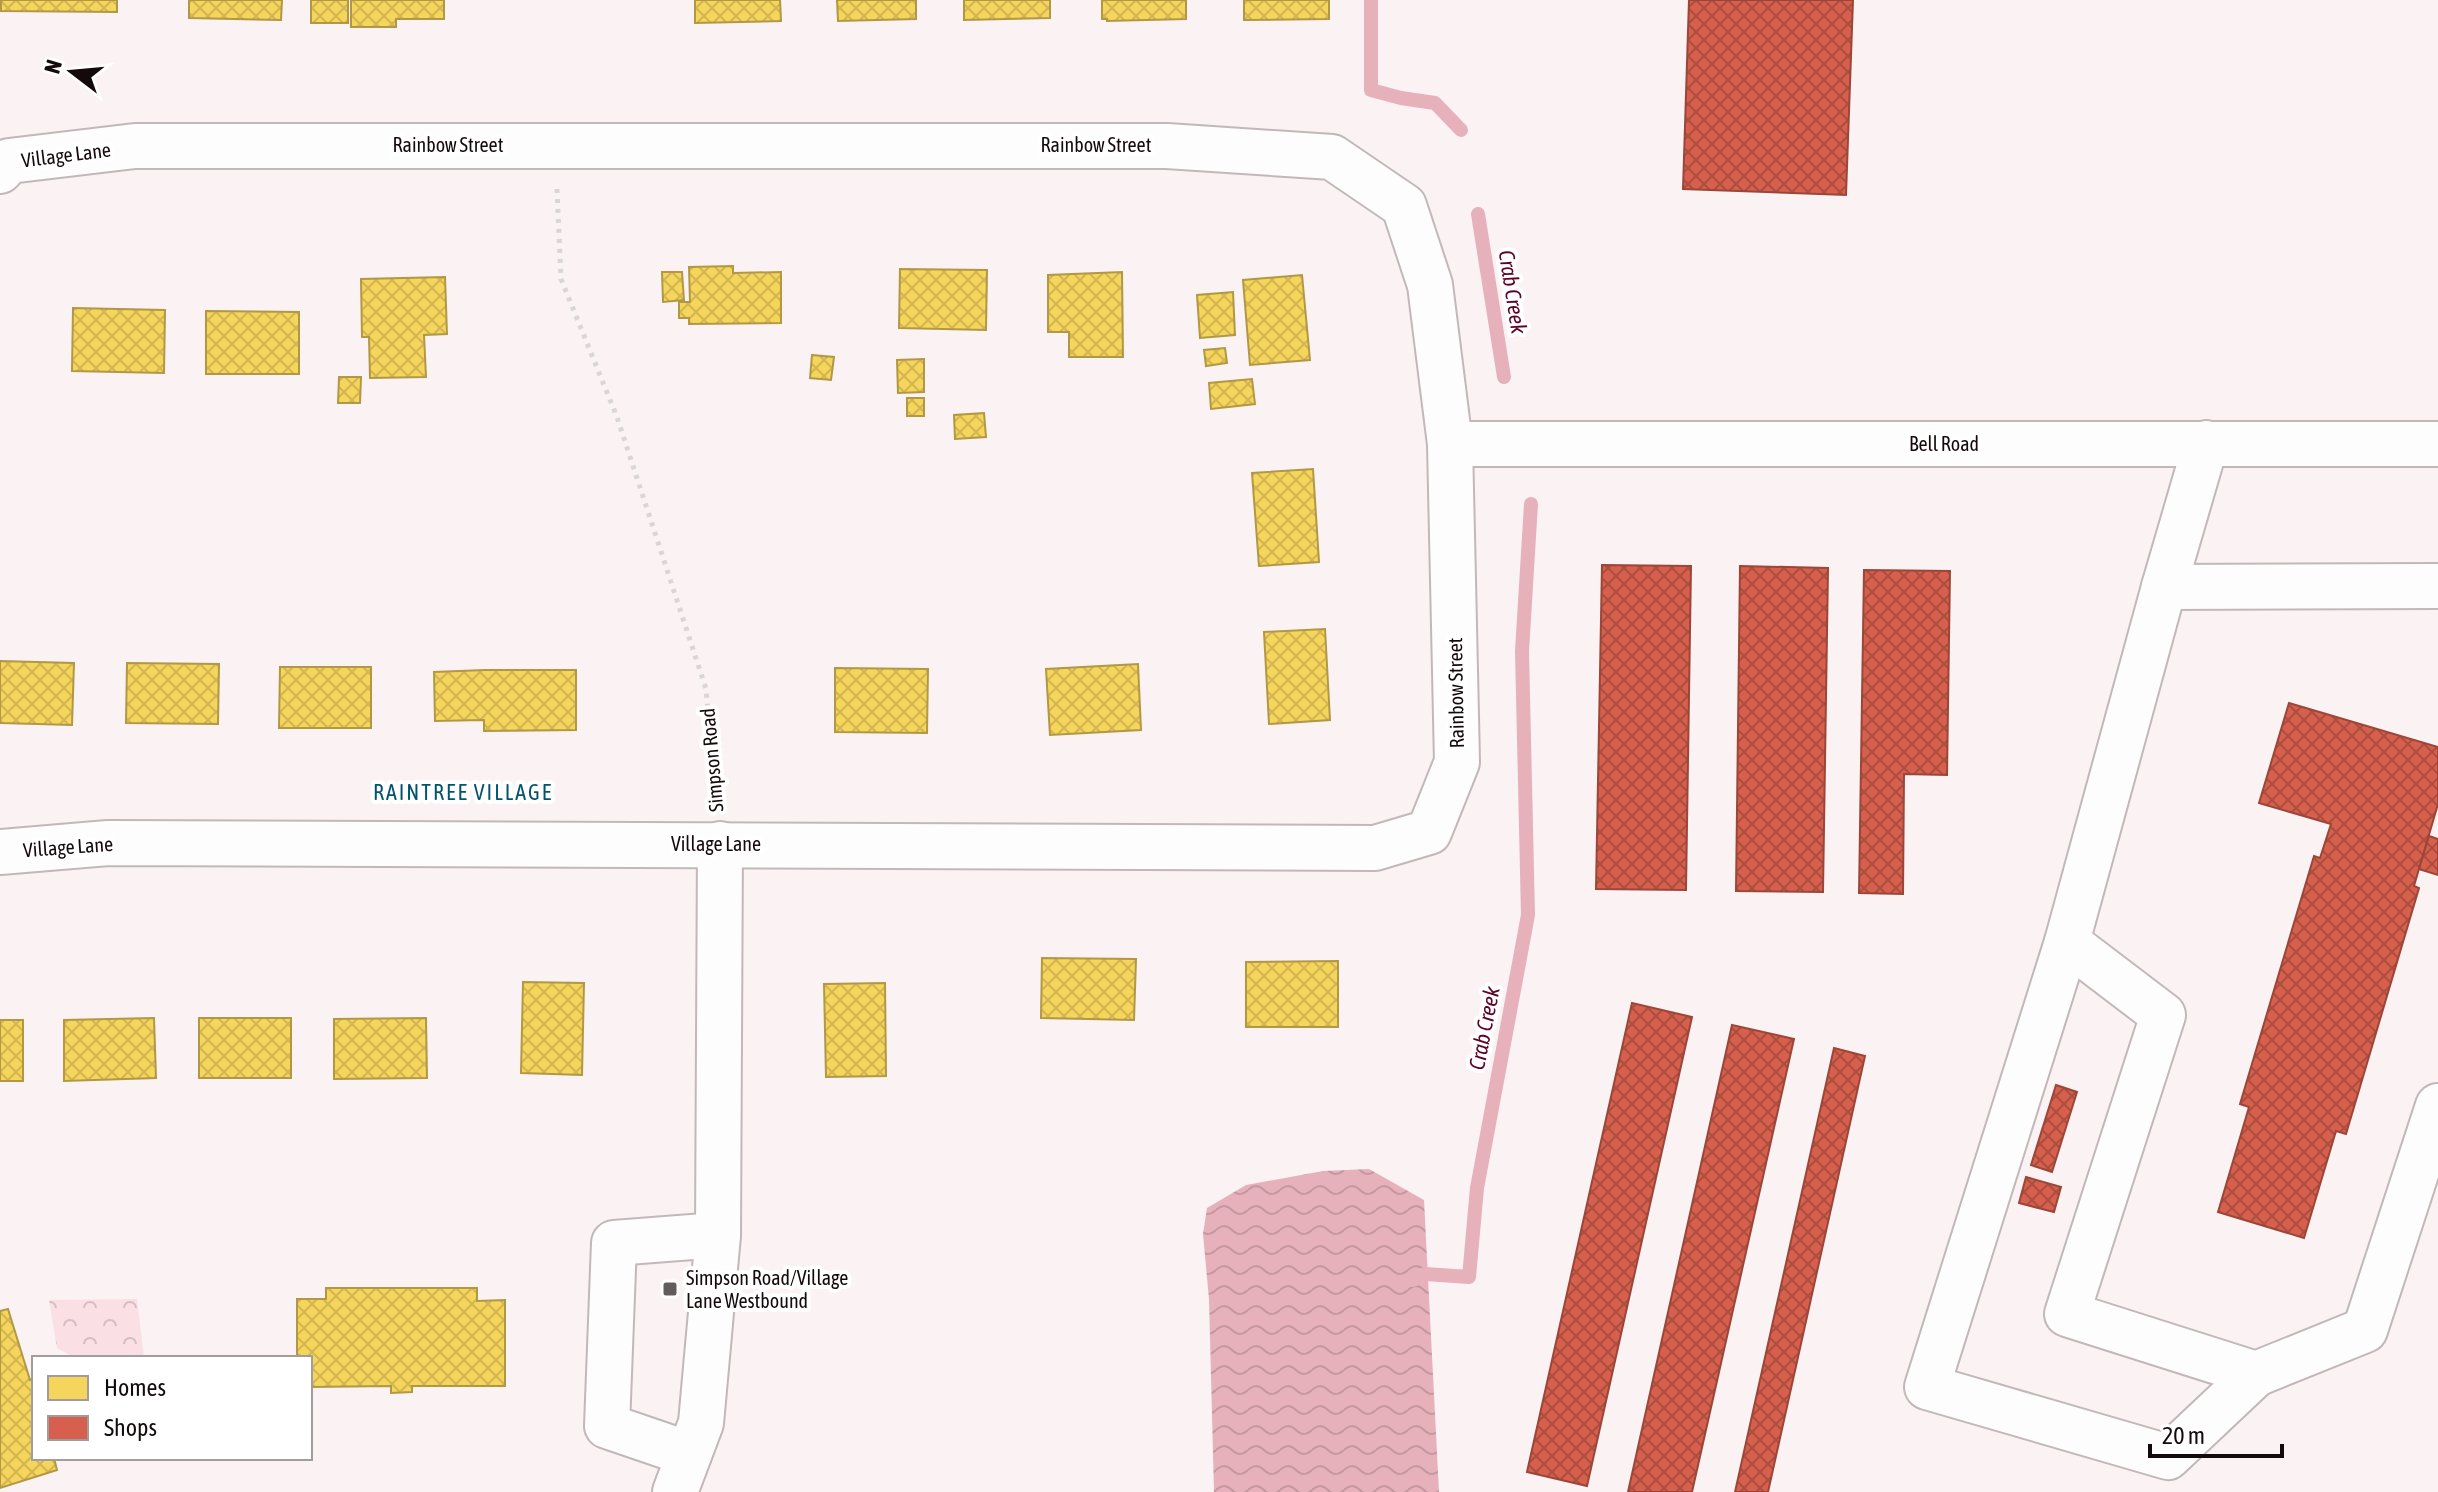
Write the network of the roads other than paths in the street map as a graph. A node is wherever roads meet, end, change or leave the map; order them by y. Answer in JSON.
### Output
{"nodes":[{"id":1,"x":135,"y":146,"type":"joint"},
{"id":2,"x":0,"y":171,"type":"edge"},
{"id":3,"x":2206,"y":443,"type":"junction"},
{"id":4,"x":1450,"y":444,"type":"junction"},
{"id":5,"x":2438,"y":444,"type":"edge"},
{"id":6,"x":2438,"y":586,"type":"edge"},
{"id":7,"x":2164,"y":587,"type":"junction"},
{"id":8,"x":1429,"y":832,"type":"joint"},
{"id":9,"x":720,"y":844,"type":"junction"},
{"id":10,"x":0,"y":852,"type":"edge"},
{"id":11,"x":2067,"y":942,"type":"junction"},
{"id":12,"x":2438,"y":1106,"type":"edge"},
{"id":13,"x":718,"y":1235,"type":"junction"},
{"id":14,"x":2256,"y":1374,"type":"junction"},
{"id":15,"x":682,"y":1473,"type":"edge"}],
"edges":[{"from":1,"to":2,"type":"street","name":"Village Lane"},
{"from":1,"to":4,"type":"street","name":"Rainbow Street"},
{"from":3,"to":4,"type":"street","name":"Bell Road"},
{"from":3,"to":5,"type":"street","name":"Bell Road"},
{"from":3,"to":7,"type":"street"},
{"from":4,"to":8,"type":"street","name":"Rainbow Street"},
{"from":6,"to":7,"type":"street"},
{"from":7,"to":11,"type":"street"},
{"from":8,"to":9,"type":"street","name":"Village Lane"},
{"from":9,"to":10,"type":"street","name":"Village Lane"},
{"from":9,"to":13,"type":"street"},
{"from":11,"to":14,"type":"street"},
{"from":11,"to":14,"type":"street"},
{"from":12,"to":14,"type":"street"},
{"from":13,"to":15,"type":"street"},
{"from":13,"to":15,"type":"street"}]}
